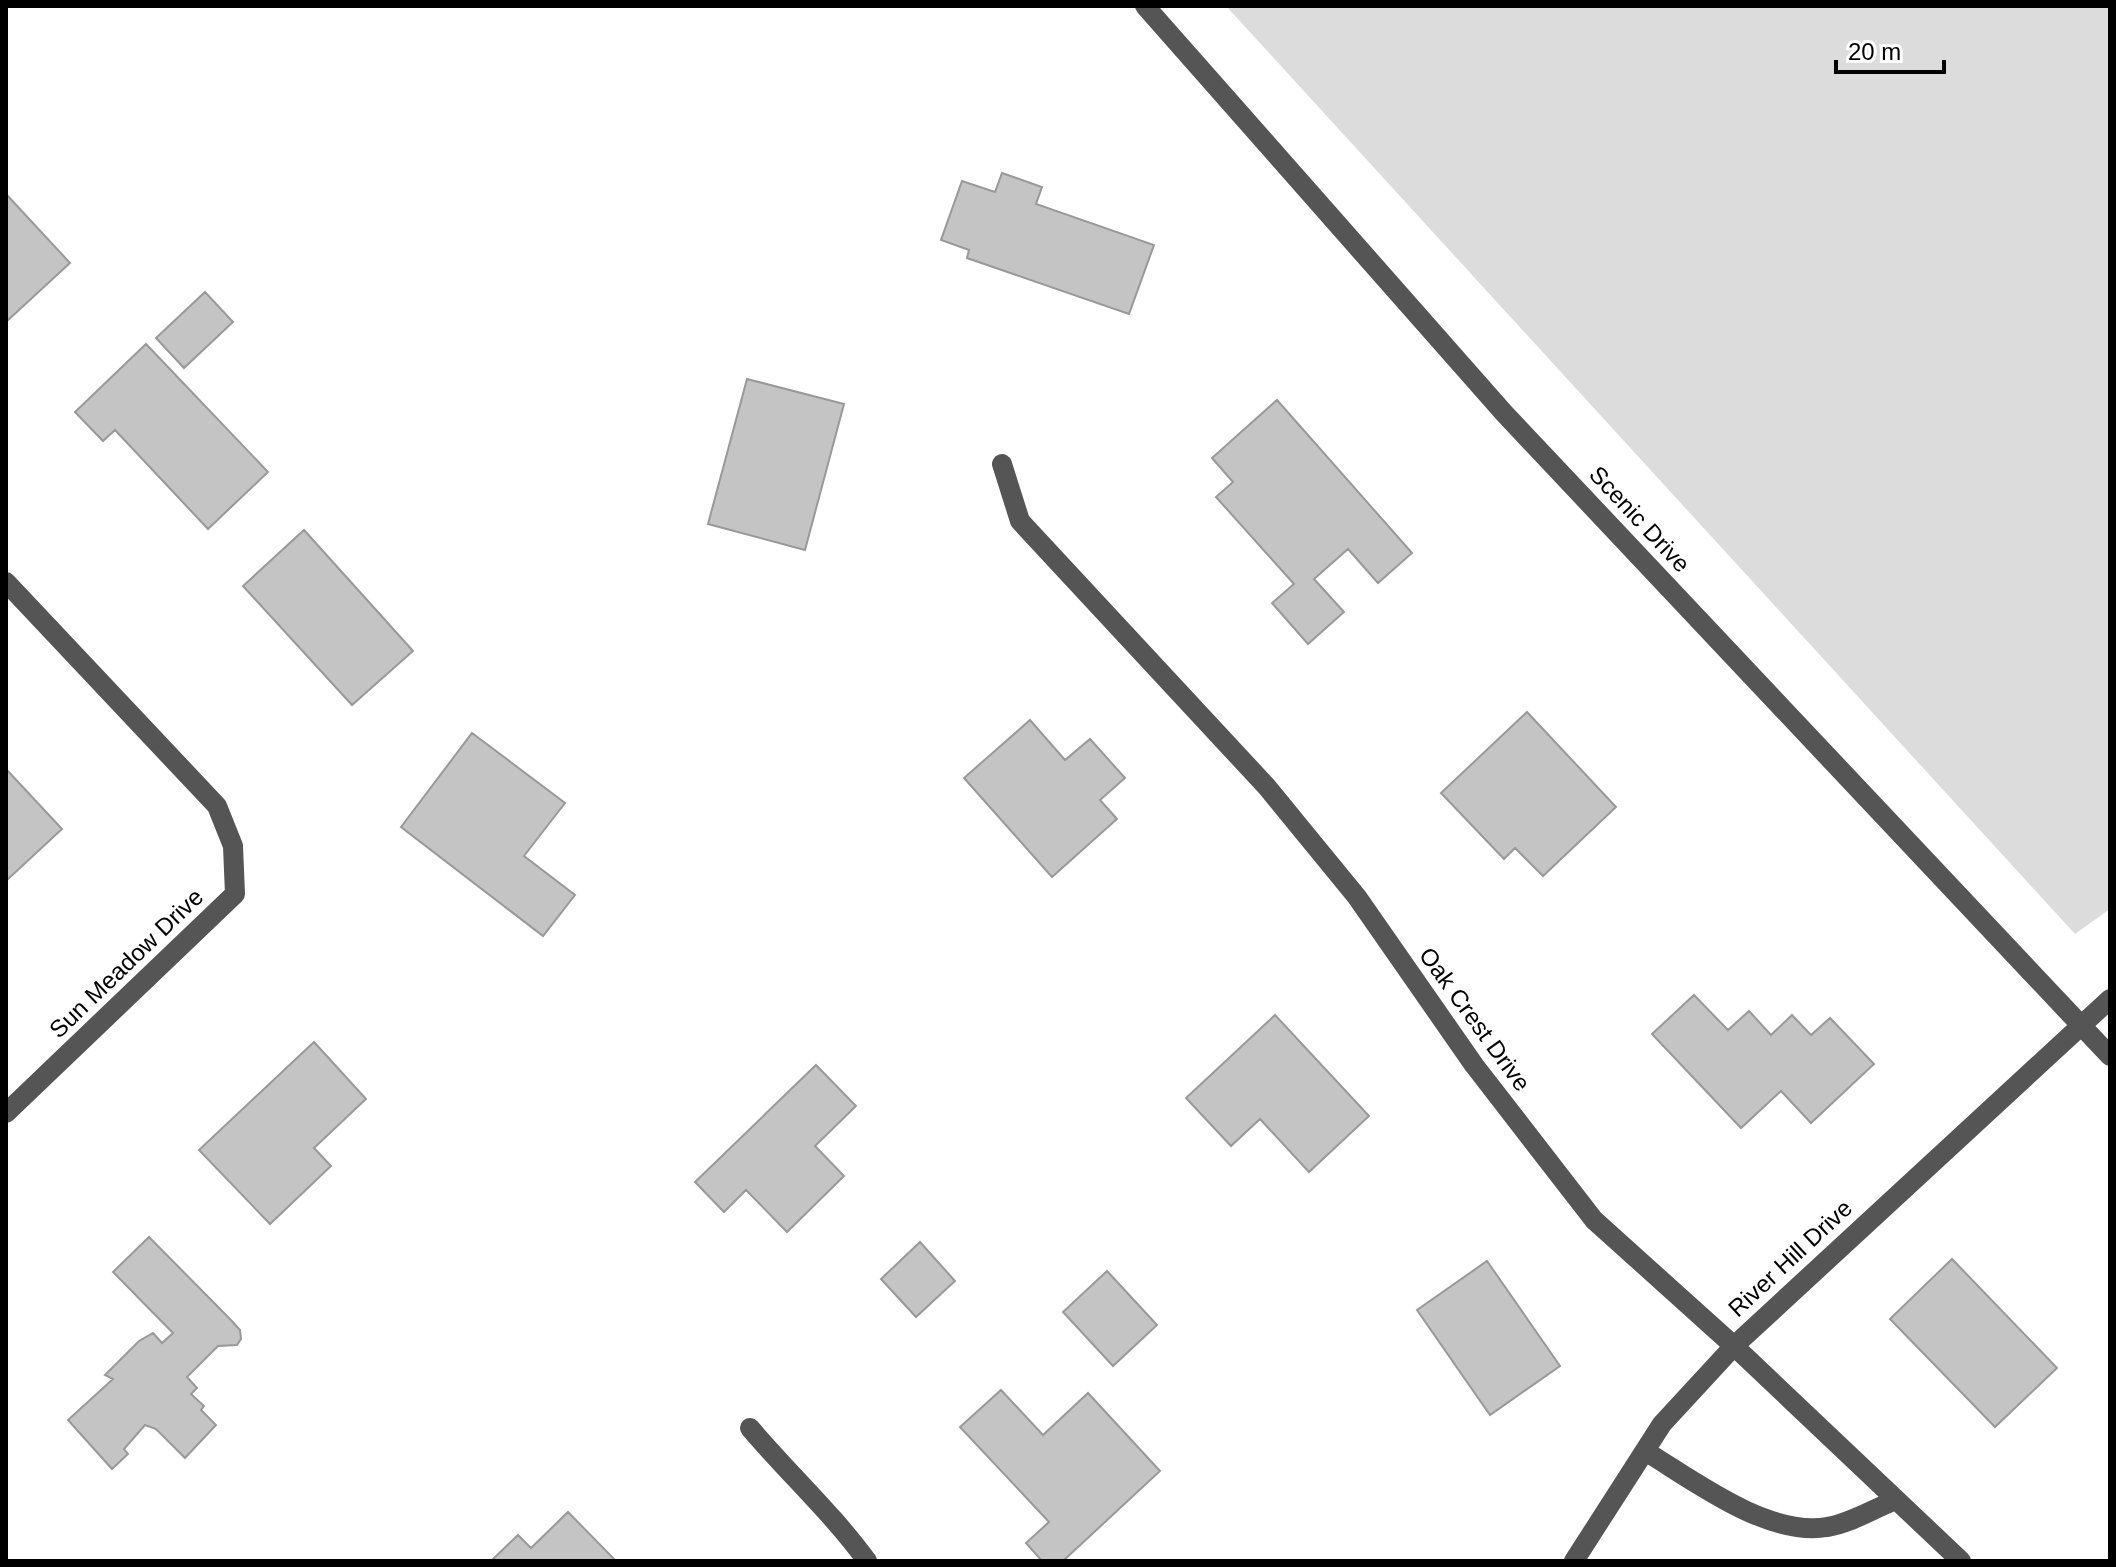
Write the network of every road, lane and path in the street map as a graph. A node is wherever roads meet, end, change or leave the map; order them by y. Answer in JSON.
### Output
{"nodes":[{"id":1,"x":1145,"y":6,"type":"edge"},
{"id":2,"x":1002,"y":464,"type":"dead end"},
{"id":3,"x":6,"y":582,"type":"edge"},
{"id":4,"x":2110,"y":999,"type":"edge"},
{"id":5,"x":2079,"y":1024,"type":"junction"},
{"id":6,"x":2110,"y":1056,"type":"edge"},
{"id":7,"x":6,"y":1113,"type":"edge"},
{"id":8,"x":1734,"y":1346,"type":"junction"},
{"id":9,"x":750,"y":1428,"type":"dead end"},
{"id":10,"x":1645,"y":1451,"type":"junction"},
{"id":11,"x":1896,"y":1500,"type":"junction"},
{"id":12,"x":867,"y":1561,"type":"edge"},
{"id":13,"x":1574,"y":1561,"type":"edge"},
{"id":14,"x":1961,"y":1561,"type":"edge"}],
"edges":[{"from":1,"to":5,"type":"street","name":"Scenic Drive"},
{"from":2,"to":8,"type":"street","name":"Oak Crest Drive"},
{"from":3,"to":7,"type":"street","name":"Sun Meadow Drive"},
{"from":4,"to":5,"type":"street","name":"River Hill Drive"},
{"from":5,"to":6,"type":"street","name":"Scenic Drive"},
{"from":5,"to":8,"type":"street","name":"River Hill Drive"},
{"from":8,"to":10,"type":"street","name":"River Hill Drive"},
{"from":8,"to":11,"type":"street","name":"Oak Crest Drive"},
{"from":9,"to":12,"type":"street"},
{"from":10,"to":11,"type":"street"},
{"from":10,"to":13,"type":"street","name":"River Hill Drive"},
{"from":11,"to":14,"type":"street","name":"Oak Crest Drive"}]}
